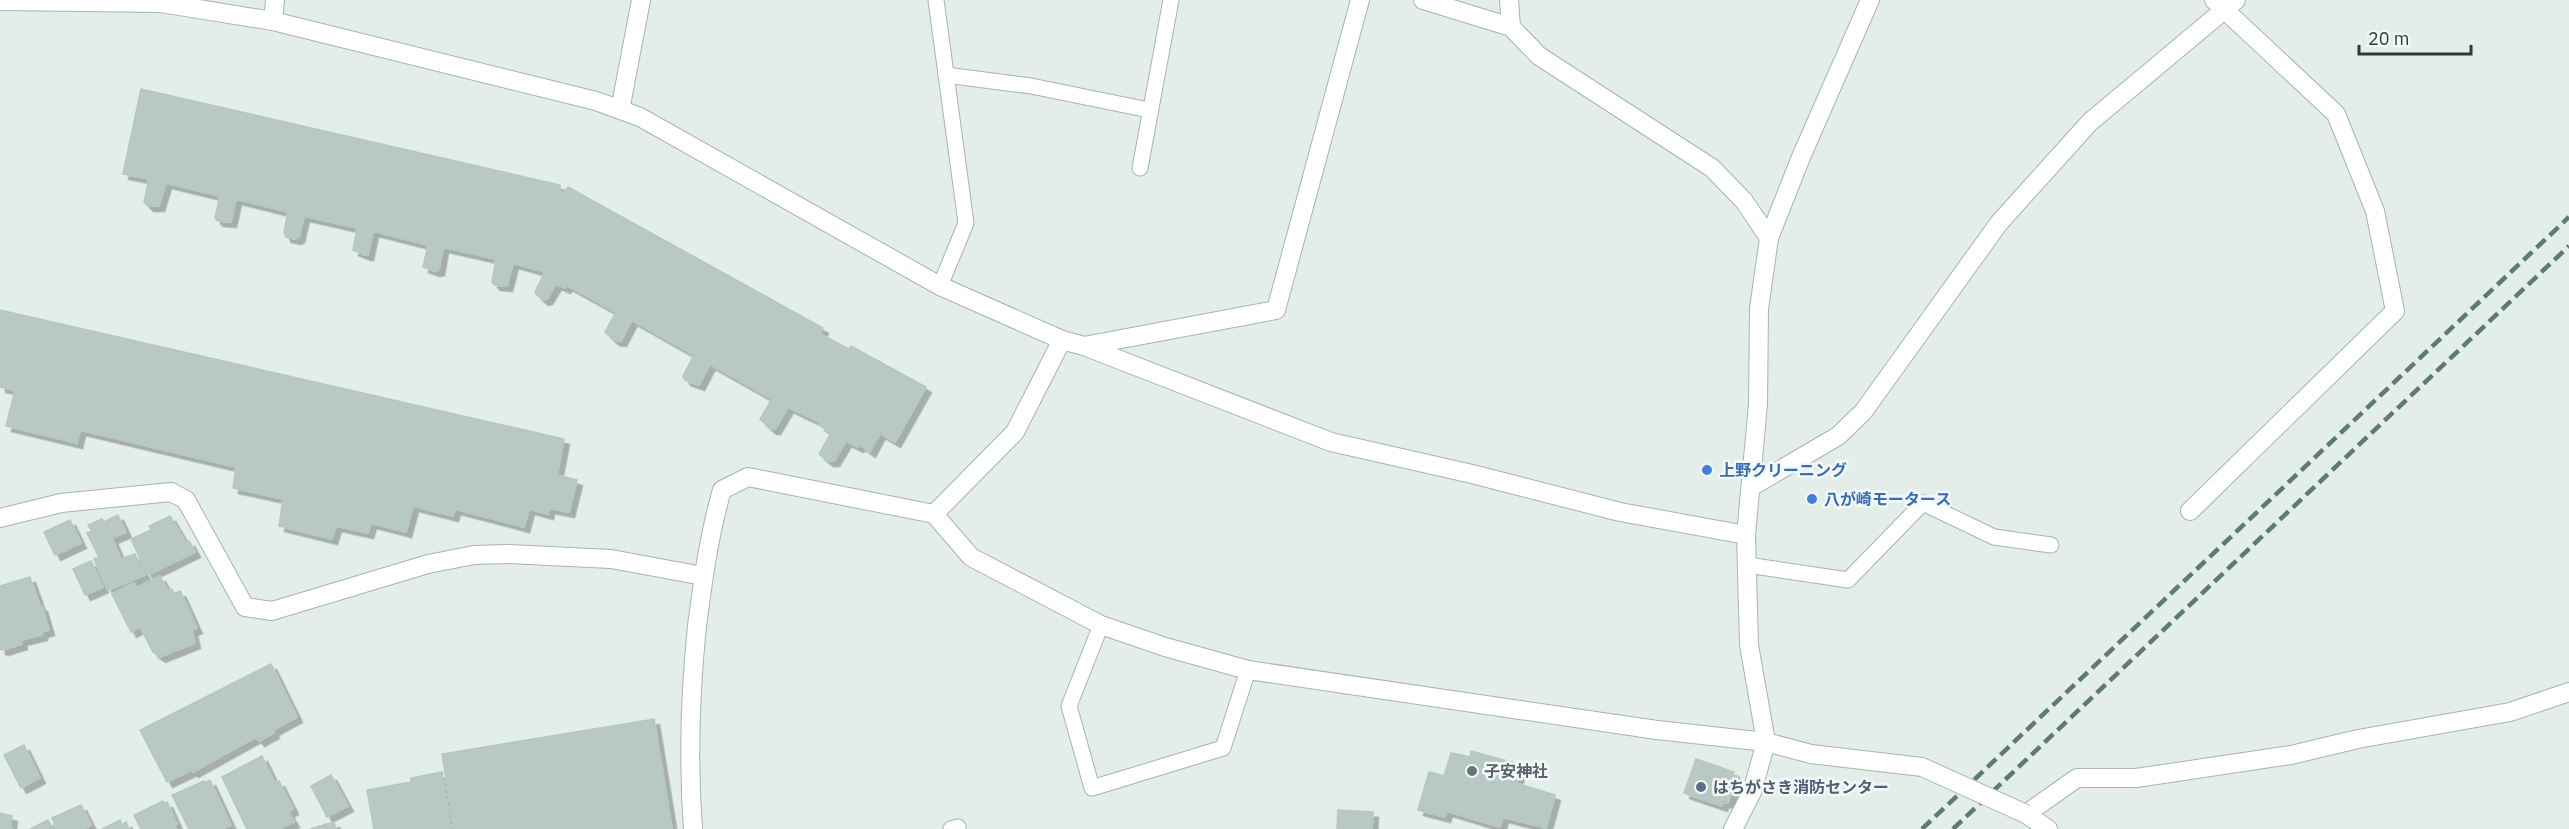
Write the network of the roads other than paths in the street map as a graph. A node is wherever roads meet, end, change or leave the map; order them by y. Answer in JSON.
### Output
{"nodes":[{"id":1,"x":275,"y":0,"type":"edge"},
{"id":2,"x":641,"y":0,"type":"edge"},
{"id":3,"x":936,"y":0,"type":"edge"},
{"id":4,"x":1171,"y":0,"type":"edge"},
{"id":5,"x":1360,"y":0,"type":"edge"},
{"id":6,"x":1423,"y":0,"type":"edge"},
{"id":7,"x":1509,"y":0,"type":"edge"},
{"id":8,"x":1870,"y":0,"type":"edge"},
{"id":9,"x":0,"y":1,"type":"edge"},
{"id":10,"x":2225,"y":3,"type":"edge"},
{"id":11,"x":273,"y":21,"type":"junction"},
{"id":12,"x":1511,"y":27,"type":"junction"},
{"id":13,"x":946,"y":75,"type":"junction"},
{"id":14,"x":620,"y":110,"type":"junction"},
{"id":15,"x":1149,"y":110,"type":"junction"},
{"id":16,"x":1140,"y":168,"type":"dead end"},
{"id":17,"x":1769,"y":238,"type":"junction"},
{"id":18,"x":940,"y":286,"type":"junction"},
{"id":19,"x":1062,"y":340,"type":"junction"},
{"id":20,"x":1084,"y":346,"type":"junction"},
{"id":21,"x":1751,"y":487,"type":"junction"},
{"id":22,"x":2190,"y":510,"type":"dead end"},
{"id":23,"x":934,"y":514,"type":"junction"},
{"id":24,"x":0,"y":518,"type":"edge"},
{"id":25,"x":1746,"y":535,"type":"junction"},
{"id":26,"x":2051,"y":545,"type":"dead end"},
{"id":27,"x":1747,"y":565,"type":"junction"},
{"id":28,"x":703,"y":576,"type":"junction"},
{"id":29,"x":1101,"y":625,"type":"junction"},
{"id":30,"x":1248,"y":670,"type":"junction"},
{"id":31,"x":2569,"y":692,"type":"edge"},
{"id":32,"x":1766,"y":742,"type":"junction"},
{"id":33,"x":2026,"y":814,"type":"junction"},
{"id":34,"x":693,"y":829,"type":"edge"},
{"id":35,"x":1733,"y":829,"type":"edge"},
{"id":36,"x":2048,"y":829,"type":"edge"}],
"edges":[{"from":1,"to":11,"type":"street"},
{"from":2,"to":14,"type":"street"},
{"from":3,"to":13,"type":"lane"},
{"from":4,"to":15,"type":"lane"},
{"from":5,"to":20,"type":"street"},
{"from":6,"to":12,"type":"street"},
{"from":7,"to":12,"type":"street"},
{"from":8,"to":17,"type":"street"},
{"from":9,"to":11,"type":"street"},
{"from":10,"to":21,"type":"street"},
{"from":10,"to":22,"type":"street"},
{"from":11,"to":14,"type":"street"},
{"from":12,"to":17,"type":"street"},
{"from":13,"to":15,"type":"lane"},
{"from":13,"to":18,"type":"lane"},
{"from":14,"to":18,"type":"street"},
{"from":15,"to":16,"type":"lane"},
{"from":17,"to":21,"type":"street"},
{"from":18,"to":19,"type":"street"},
{"from":19,"to":20,"type":"street"},
{"from":19,"to":23,"type":"street"},
{"from":20,"to":25,"type":"street"},
{"from":21,"to":25,"type":"street"},
{"from":23,"to":28,"type":"street"},
{"from":23,"to":29,"type":"street"},
{"from":24,"to":28,"type":"street"},
{"from":25,"to":27,"type":"street"},
{"from":26,"to":27,"type":"lane"},
{"from":27,"to":32,"type":"street"},
{"from":28,"to":34,"type":"street"},
{"from":29,"to":30,"type":"street"},
{"from":29,"to":30,"type":"lane"},
{"from":30,"to":32,"type":"street"},
{"from":31,"to":33,"type":"street"},
{"from":32,"to":33,"type":"street","bridge":true},
{"from":32,"to":35,"type":"street"},
{"from":33,"to":36,"type":"street"}]}
